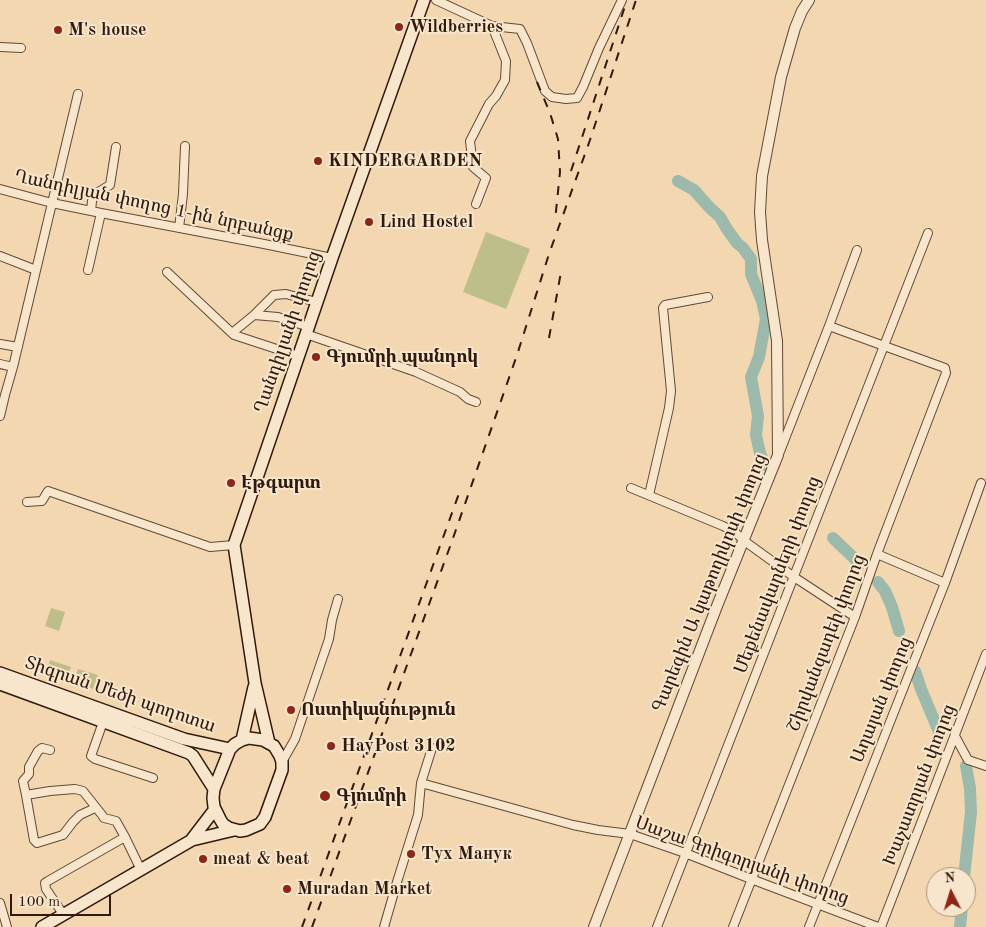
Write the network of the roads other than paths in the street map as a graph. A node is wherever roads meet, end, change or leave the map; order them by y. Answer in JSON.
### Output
{"nodes":[{"id":1,"x":424,"y":0,"type":"edge"},
{"id":2,"x":436,"y":0,"type":"edge"},
{"id":3,"x":622,"y":0,"type":"edge"},
{"id":4,"x":809,"y":0,"type":"edge"},
{"id":5,"x":492,"y":26,"type":"junction"},
{"id":6,"x":0,"y":47,"type":"edge"},
{"id":7,"x":21,"y":48,"type":"dead end"},
{"id":8,"x":78,"y":94,"type":"dead end"},
{"id":9,"x":185,"y":146,"type":"dead end"},
{"id":10,"x":116,"y":147,"type":"dead end"},
{"id":11,"x":0,"y":189,"type":"edge"},
{"id":12,"x":52,"y":203,"type":"junction"},
{"id":13,"x":476,"y":204,"type":"dead end"},
{"id":14,"x":91,"y":211,"type":"junction"},
{"id":15,"x":101,"y":213,"type":"junction"},
{"id":16,"x":179,"y":228,"type":"junction"},
{"id":17,"x":928,"y":233,"type":"dead end"},
{"id":18,"x":857,"y":250,"type":"dead end"},
{"id":19,"x":0,"y":256,"type":"edge"},
{"id":20,"x":332,"y":258,"type":"junction"},
{"id":21,"x":36,"y":270,"type":"junction"},
{"id":22,"x":88,"y":270,"type":"dead end"},
{"id":23,"x":167,"y":272,"type":"dead end"},
{"id":24,"x":708,"y":297,"type":"dead end"},
{"id":25,"x":317,"y":302,"type":"junction"},
{"id":26,"x":254,"y":316,"type":"junction"},
{"id":27,"x":829,"y":326,"type":"junction"},
{"id":28,"x":307,"y":330,"type":"junction"},
{"id":29,"x":232,"y":333,"type":"junction"},
{"id":30,"x":0,"y":344,"type":"edge"},
{"id":31,"x":18,"y":346,"type":"junction"},
{"id":32,"x":883,"y":347,"type":"junction"},
{"id":33,"x":298,"y":356,"type":"junction"},
{"id":34,"x":0,"y":364,"type":"edge"},
{"id":35,"x":13,"y":367,"type":"junction"},
{"id":36,"x":476,"y":402,"type":"dead end"},
{"id":37,"x":0,"y":416,"type":"edge"},
{"id":38,"x":778,"y":456,"type":"junction"},
{"id":39,"x":981,"y":483,"type":"dead end"},
{"id":40,"x":631,"y":488,"type":"dead end"},
{"id":41,"x":649,"y":495,"type":"junction"},
{"id":42,"x":27,"y":502,"type":"dead end"},
{"id":43,"x":743,"y":540,"type":"junction"},
{"id":44,"x":234,"y":545,"type":"junction"},
{"id":45,"x":877,"y":554,"type":"junction"},
{"id":46,"x":794,"y":577,"type":"junction"},
{"id":47,"x":945,"y":583,"type":"junction"},
{"id":48,"x":338,"y":599,"type":"dead end"},
{"id":49,"x":855,"y":617,"type":"junction"},
{"id":50,"x":986,"y":654,"type":"edge"},
{"id":51,"x":0,"y":673,"type":"edge"},
{"id":52,"x":255,"y":683,"type":"junction"},
{"id":53,"x":0,"y":684,"type":"edge"},
{"id":54,"x":103,"y":722,"type":"junction"},
{"id":55,"x":955,"y":736,"type":"junction"},
{"id":56,"x":242,"y":740,"type":"junction"},
{"id":57,"x":269,"y":743,"type":"junction"},
{"id":58,"x":432,"y":748,"type":"dead end"},
{"id":59,"x":230,"y":749,"type":"junction"},
{"id":60,"x":50,"y":750,"type":"dead end"},
{"id":61,"x":282,"y":762,"type":"junction"},
{"id":62,"x":986,"y":766,"type":"edge"},
{"id":63,"x":153,"y":778,"type":"dead end"},
{"id":64,"x":421,"y":782,"type":"junction"},
{"id":65,"x":214,"y":789,"type":"junction"},
{"id":66,"x":26,"y":796,"type":"junction"},
{"id":67,"x":95,"y":808,"type":"junction"},
{"id":68,"x":215,"y":809,"type":"junction"},
{"id":69,"x":234,"y":830,"type":"junction"},
{"id":70,"x":630,"y":834,"type":"junction"},
{"id":71,"x":125,"y":837,"type":"junction"},
{"id":72,"x":192,"y":839,"type":"junction"},
{"id":73,"x":686,"y":853,"type":"junction"},
{"id":74,"x":141,"y":870,"type":"junction"},
{"id":75,"x":751,"y":879,"type":"junction"},
{"id":76,"x":0,"y":903,"type":"edge"},
{"id":77,"x":818,"y":904,"type":"junction"},
{"id":78,"x":63,"y":914,"type":"junction"},
{"id":79,"x":6,"y":927,"type":"edge"},
{"id":80,"x":42,"y":927,"type":"edge"},
{"id":81,"x":384,"y":927,"type":"edge"},
{"id":82,"x":594,"y":927,"type":"edge"},
{"id":83,"x":657,"y":927,"type":"edge"},
{"id":84,"x":733,"y":927,"type":"edge"},
{"id":85,"x":809,"y":927,"type":"edge"},
{"id":86,"x":880,"y":927,"type":"edge"}],
"edges":[{"from":1,"to":20,"type":"main road","name":"Ղանդիլյանի փողոց"},
{"from":2,"to":5,"type":"street"},
{"from":3,"to":5,"type":"street"},
{"from":4,"to":38,"type":"street"},
{"from":5,"to":13,"type":"street"},
{"from":6,"to":7,"type":"street"},
{"from":8,"to":12,"type":"street"},
{"from":9,"to":16,"type":"street"},
{"from":10,"to":14,"type":"street"},
{"from":11,"to":12,"type":"street","name":"Ղանդիլյան փողոց 1-ին նրբանցք"},
{"from":12,"to":14,"type":"street","name":"Ղանդիլյան փողոց 1-ին նրբանցք"},
{"from":12,"to":21,"type":"street"},
{"from":14,"to":15,"type":"street","name":"Ղանդիլյան փողոց 1-ին նրբանցք"},
{"from":15,"to":16,"type":"street","name":"Ղանդիլյան փողոց 1-ին նրբանցք"},
{"from":15,"to":22,"type":"street"},
{"from":16,"to":20,"type":"street","name":"Ղանդիլյան փողոց 1-ին նրբանցք"},
{"from":17,"to":32,"type":"street","name":"Մեքենավարների փողոց"},
{"from":18,"to":27,"type":"street","name":"Գարեգին Ա կաթողիկոսի փողոց"},
{"from":19,"to":21,"type":"street"},
{"from":20,"to":25,"type":"main road","name":"Ղանդիլյանի փողոց"},
{"from":21,"to":31,"type":"street"},
{"from":23,"to":29,"type":"street"},
{"from":24,"to":41,"type":"street"},
{"from":25,"to":26,"type":"street"},
{"from":25,"to":28,"type":"main road","name":"Ղանդիլյանի փողոց"},
{"from":26,"to":28,"type":"street"},
{"from":26,"to":29,"type":"street"},
{"from":27,"to":32,"type":"street"},
{"from":27,"to":38,"type":"street","name":"Գարեգին Ա կաթողիկոսի փողոց"},
{"from":28,"to":33,"type":"main road","name":"Ղանդիլյանի փողոց"},
{"from":28,"to":36,"type":"street"},
{"from":29,"to":33,"type":"street"},
{"from":30,"to":31,"type":"street"},
{"from":31,"to":35,"type":"street"},
{"from":32,"to":45,"type":"street","name":"Շիրվանզադեի փողոց"},
{"from":32,"to":46,"type":"street","name":"Մեքենավարների փողոց"},
{"from":33,"to":44,"type":"main road","name":"Ղանդիլյանի փողոց"},
{"from":34,"to":35,"type":"street"},
{"from":35,"to":37,"type":"street"},
{"from":38,"to":43,"type":"street","name":"Գարեգին Ա կաթողիկոսի փողոց"},
{"from":39,"to":47,"type":"street","name":"Աղայան փողոց"},
{"from":40,"to":41,"type":"street"},
{"from":41,"to":43,"type":"street"},
{"from":42,"to":44,"type":"street"},
{"from":43,"to":46,"type":"street"},
{"from":43,"to":70,"type":"street","name":"Գարեգին Ա կաթողիկոսի փողոց"},
{"from":44,"to":52,"type":"main road","name":"Ղանդիլյանի փողոց"},
{"from":45,"to":47,"type":"street"},
{"from":45,"to":49,"type":"street","name":"Շիրվանզադեի փողոց"},
{"from":46,"to":49,"type":"street"},
{"from":46,"to":73,"type":"street","name":"Մեքենավարների փողոց"},
{"from":47,"to":77,"type":"street","name":"Աղայան փողոց"},
{"from":48,"to":61,"type":"street"},
{"from":49,"to":75,"type":"street","name":"Շիրվանզադեի փողոց"},
{"from":50,"to":55,"type":"street","name":"Խաչատրյան փողոց"},
{"from":51,"to":59,"type":"main road","name":"Տիգրան Մեծի պողոտա"},
{"from":52,"to":56,"type":"main road","name":"Ղանդիլյանի փողոց"},
{"from":52,"to":57,"type":"main road","name":"Ղանդիլյանի փողոց"},
{"from":53,"to":54,"type":"main road","name":"Տիգրան Մեծի պողոտա"},
{"from":54,"to":63,"type":"street"},
{"from":54,"to":65,"type":"main road","name":"Տիգրան Մեծի պողոտա"},
{"from":55,"to":62,"type":"street"},
{"from":55,"to":86,"type":"street","name":"Խաչատրյան փողոց"},
{"from":56,"to":57,"type":"main road"},
{"from":56,"to":59,"type":"main road"},
{"from":57,"to":61,"type":"main road"},
{"from":58,"to":64,"type":"street"},
{"from":59,"to":65,"type":"main road"},
{"from":60,"to":66,"type":"street"},
{"from":61,"to":69,"type":"main road"},
{"from":64,"to":70,"type":"street","name":"Սաշա Գրիգորյանի փողոց"},
{"from":64,"to":81,"type":"street"},
{"from":65,"to":68,"type":"main road"},
{"from":66,"to":67,"type":"street"},
{"from":66,"to":67,"type":"street"},
{"from":67,"to":71,"type":"street"},
{"from":68,"to":69,"type":"main road"},
{"from":68,"to":72,"type":"main road"},
{"from":69,"to":72,"type":"main road"},
{"from":70,"to":73,"type":"street","name":"Սաշա Գրիգորյանի փողոց"},
{"from":70,"to":82,"type":"street","name":"Գարեգին Ա կաթողիկոսի փողոց"},
{"from":71,"to":74,"type":"street"},
{"from":71,"to":78,"type":"street"},
{"from":72,"to":74,"type":"main road"},
{"from":73,"to":75,"type":"street","name":"Սաշա Գրիգորյանի փողոց"},
{"from":73,"to":83,"type":"street","name":"Մեքենավարների փողոց"},
{"from":74,"to":78,"type":"main road"},
{"from":75,"to":77,"type":"street","name":"Սաշա Գրիգորյանի փողոց"},
{"from":75,"to":84,"type":"street","name":"Շիրվանզադեի փողոց"},
{"from":76,"to":79,"type":"street"},
{"from":77,"to":85,"type":"street","name":"Աղայան փողոց"},
{"from":77,"to":86,"type":"street","name":"Սաշա Գրիգորյանի փողոց"},
{"from":78,"to":80,"type":"main road"}]}
